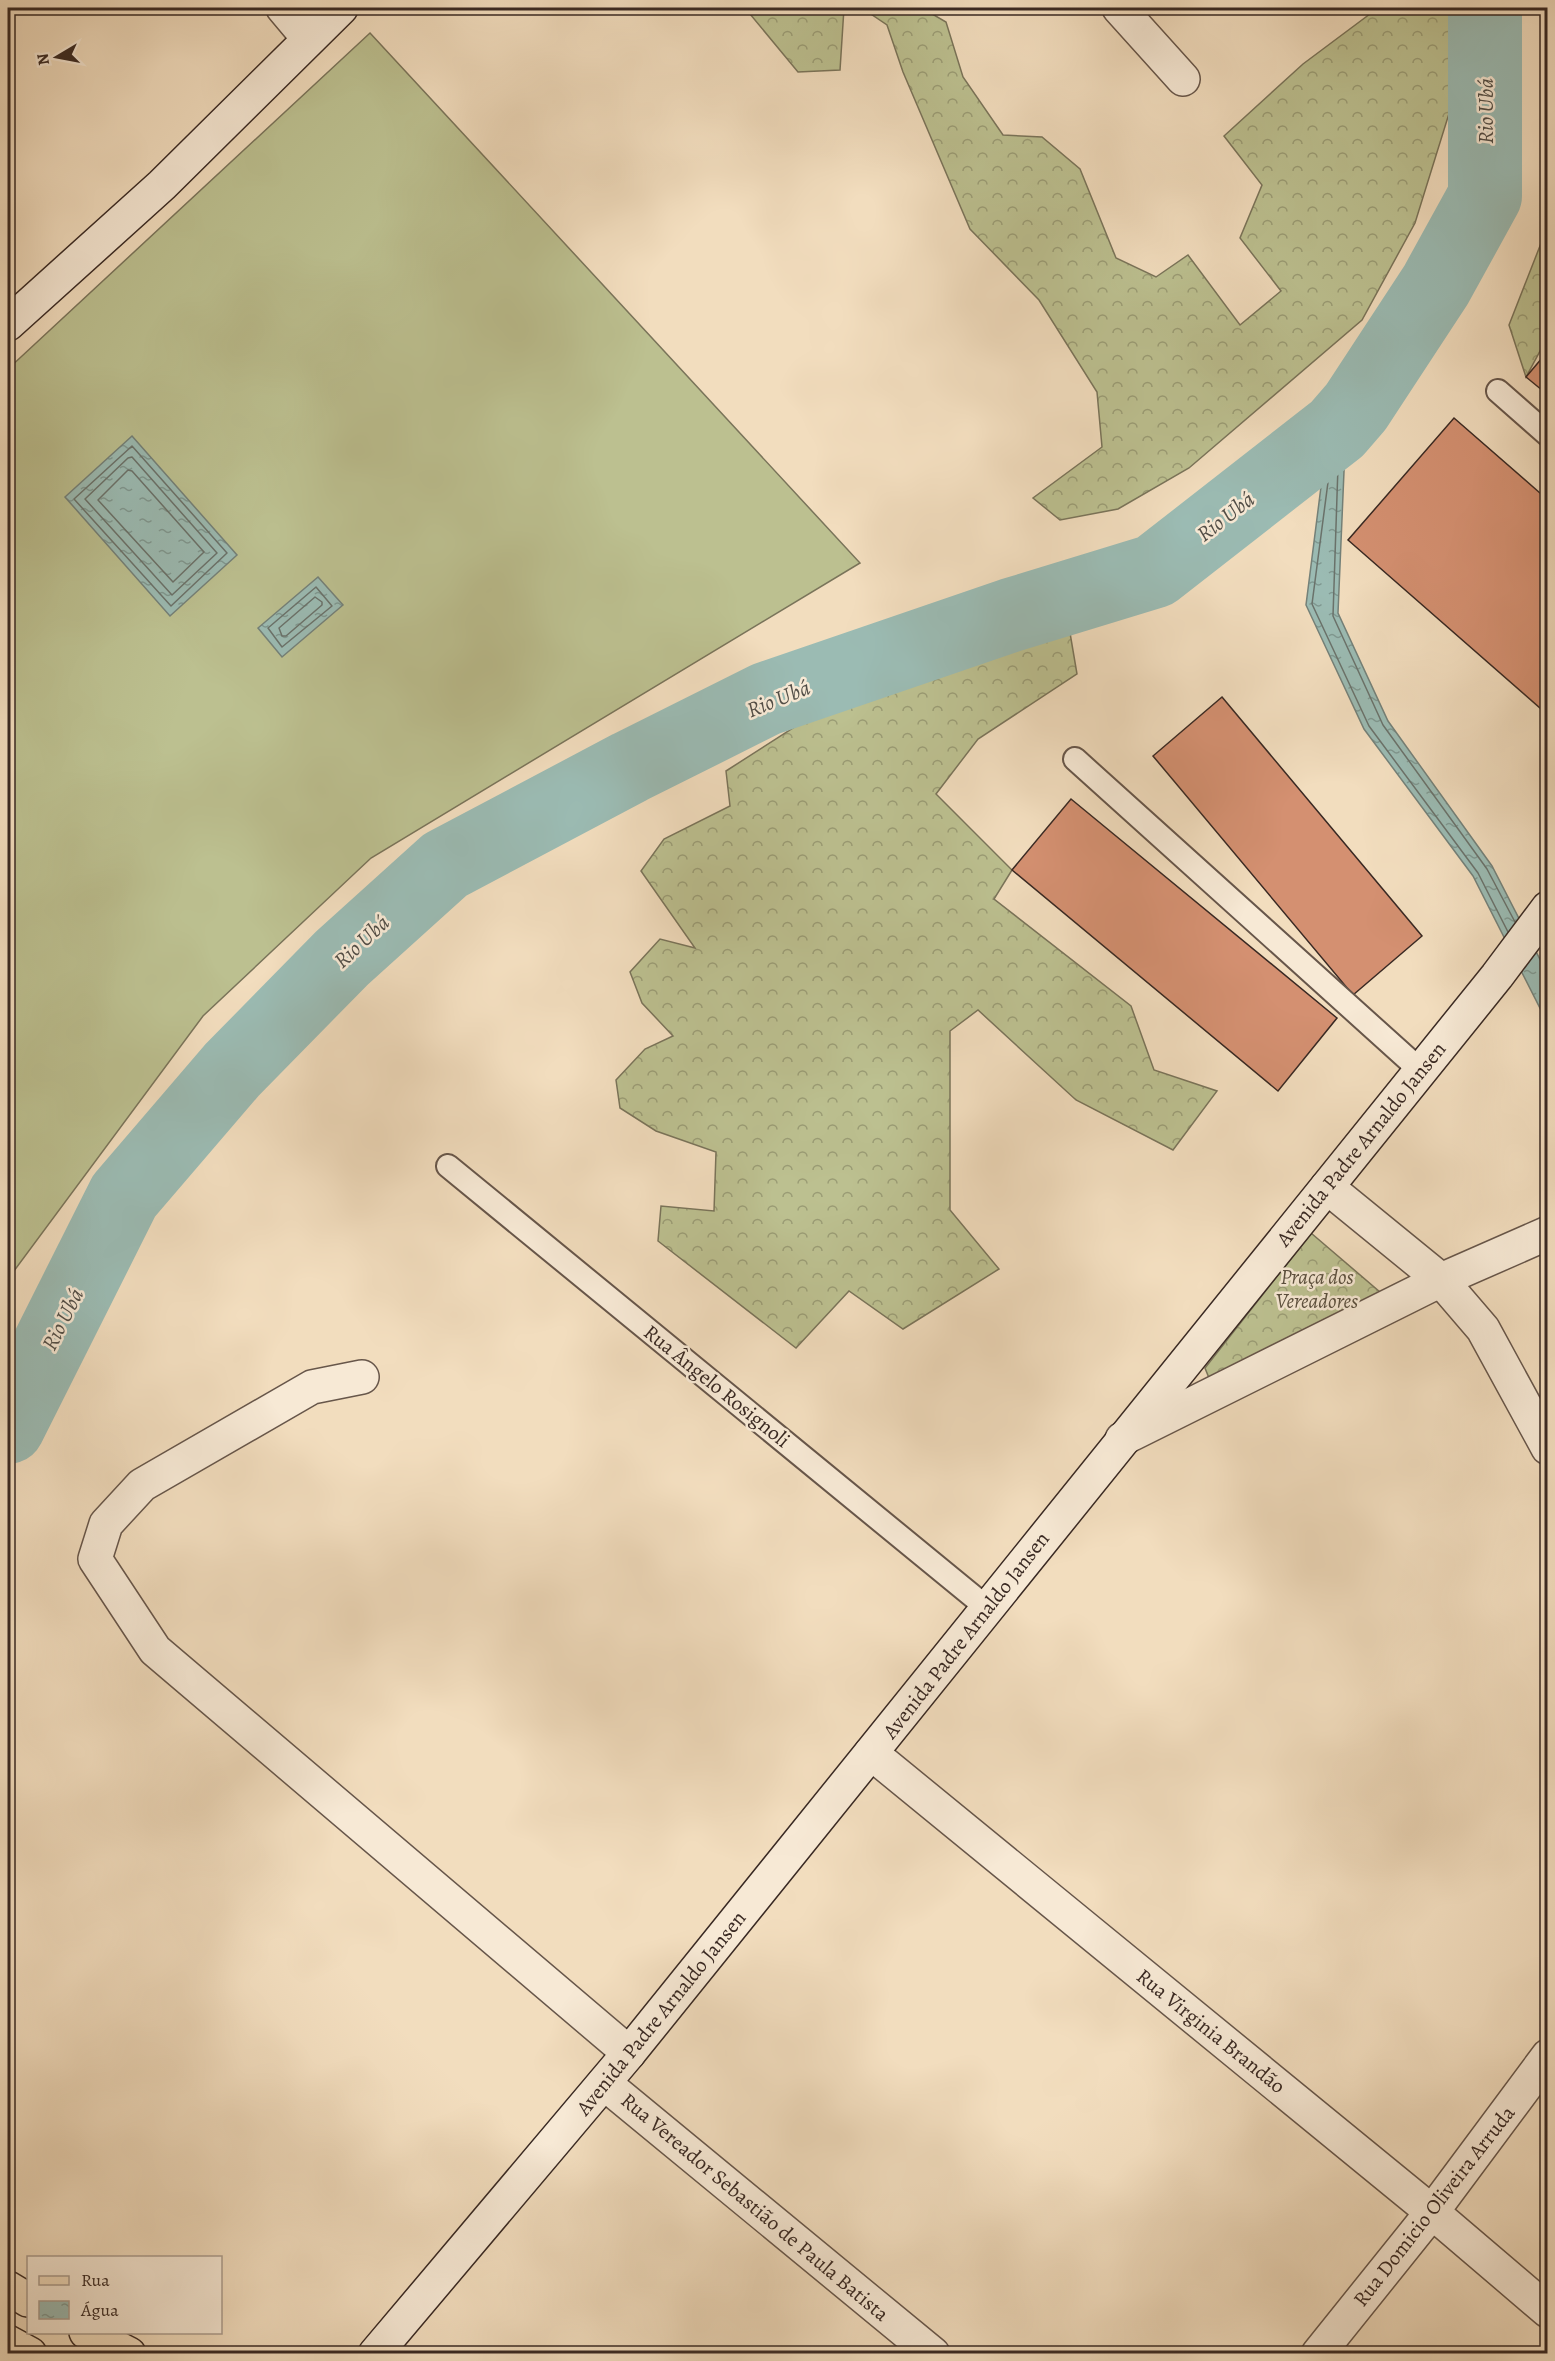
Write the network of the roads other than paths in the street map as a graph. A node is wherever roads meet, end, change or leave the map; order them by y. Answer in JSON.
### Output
{"nodes":[{"id":1,"x":283,"y":8,"type":"edge"},
{"id":2,"x":341,"y":8,"type":"edge"},
{"id":3,"x":1119,"y":8,"type":"edge"},
{"id":4,"x":309,"y":39,"type":"junction"},
{"id":5,"x":1183,"y":79,"type":"dead end"},
{"id":6,"x":8,"y":324,"type":"edge"},
{"id":7,"x":1498,"y":391,"type":"dead end"},
{"id":8,"x":1548,"y":435,"type":"edge"},
{"id":9,"x":1076,"y":759,"type":"dead end"},
{"id":10,"x":1544,"y":913,"type":"edge"},
{"id":11,"x":1420,"y":1070,"type":"junction"},
{"id":12,"x":448,"y":1166,"type":"dead end"},
{"id":13,"x":1327,"y":1186,"type":"junction"},
{"id":14,"x":1548,"y":1233,"type":"edge"},
{"id":15,"x":1441,"y":1280,"type":"junction"},
{"id":16,"x":362,"y":1377,"type":"dead end"},
{"id":17,"x":1122,"y":1439,"type":"junction"},
{"id":18,"x":1548,"y":1449,"type":"edge"},
{"id":19,"x":986,"y":1607,"type":"junction"},
{"id":20,"x":871,"y":1754,"type":"junction"},
{"id":21,"x":629,"y":2053,"type":"junction"},
{"id":22,"x":1548,"y":2056,"type":"edge"},
{"id":23,"x":604,"y":2083,"type":"junction"},
{"id":24,"x":1432,"y":2212,"type":"junction"},
{"id":25,"x":8,"y":2288,"type":"edge"},
{"id":26,"x":27,"y":2299,"type":"edge"},
{"id":27,"x":1548,"y":2311,"type":"edge"},
{"id":28,"x":90,"y":2334,"type":"edge"},
{"id":29,"x":8,"y":2342,"type":"edge"},
{"id":30,"x":30,"y":2354,"type":"edge"},
{"id":31,"x":129,"y":2354,"type":"edge"},
{"id":32,"x":375,"y":2354,"type":"edge"},
{"id":33,"x":933,"y":2354,"type":"edge"},
{"id":34,"x":1318,"y":2354,"type":"edge"}],
"edges":[{"from":1,"to":4,"type":"street"},
{"from":2,"to":4,"type":"street"},
{"from":3,"to":5,"type":"street"},
{"from":4,"to":6,"type":"street"},
{"from":7,"to":8,"type":"lane"},
{"from":9,"to":11,"type":"lane"},
{"from":10,"to":11,"type":"street","name":"Avenida Padre Arnaldo Jansen"},
{"from":11,"to":13,"type":"street","name":"Avenida Padre Arnaldo Jansen"},
{"from":12,"to":19,"type":"lane","name":"Rua Ângelo Rosignoli"},
{"from":13,"to":15,"type":"street"},
{"from":13,"to":17,"type":"street","name":"Avenida Padre Arnaldo Jansen"},
{"from":14,"to":15,"type":"street"},
{"from":15,"to":17,"type":"street"},
{"from":15,"to":18,"type":"street"},
{"from":16,"to":21,"type":"street"},
{"from":17,"to":19,"type":"street","name":"Avenida Padre Arnaldo Jansen"},
{"from":19,"to":20,"type":"street","name":"Avenida Padre Arnaldo Jansen"},
{"from":20,"to":21,"type":"street","name":"Avenida Padre Arnaldo Jansen"},
{"from":20,"to":24,"type":"street","name":"Rua Virginia Brandão"},
{"from":21,"to":23,"type":"street","name":"Avenida Padre Arnaldo Jansen"},
{"from":22,"to":24,"type":"street","name":"Rua Domicio Oliveira Arruda"},
{"from":23,"to":32,"type":"street","name":"Avenida Padre Arnaldo Jansen"},
{"from":23,"to":33,"type":"street","name":"Rua Vereador Sebastião de Paula Batista"},
{"from":24,"to":27,"type":"street","name":"Rua Virginia Brandão"},
{"from":24,"to":34,"type":"street","name":"Rua Domicio Oliveira Arruda"},
{"from":25,"to":26,"type":"main road"},
{"from":28,"to":31,"type":"main road"},
{"from":29,"to":30,"type":"main road"}]}
